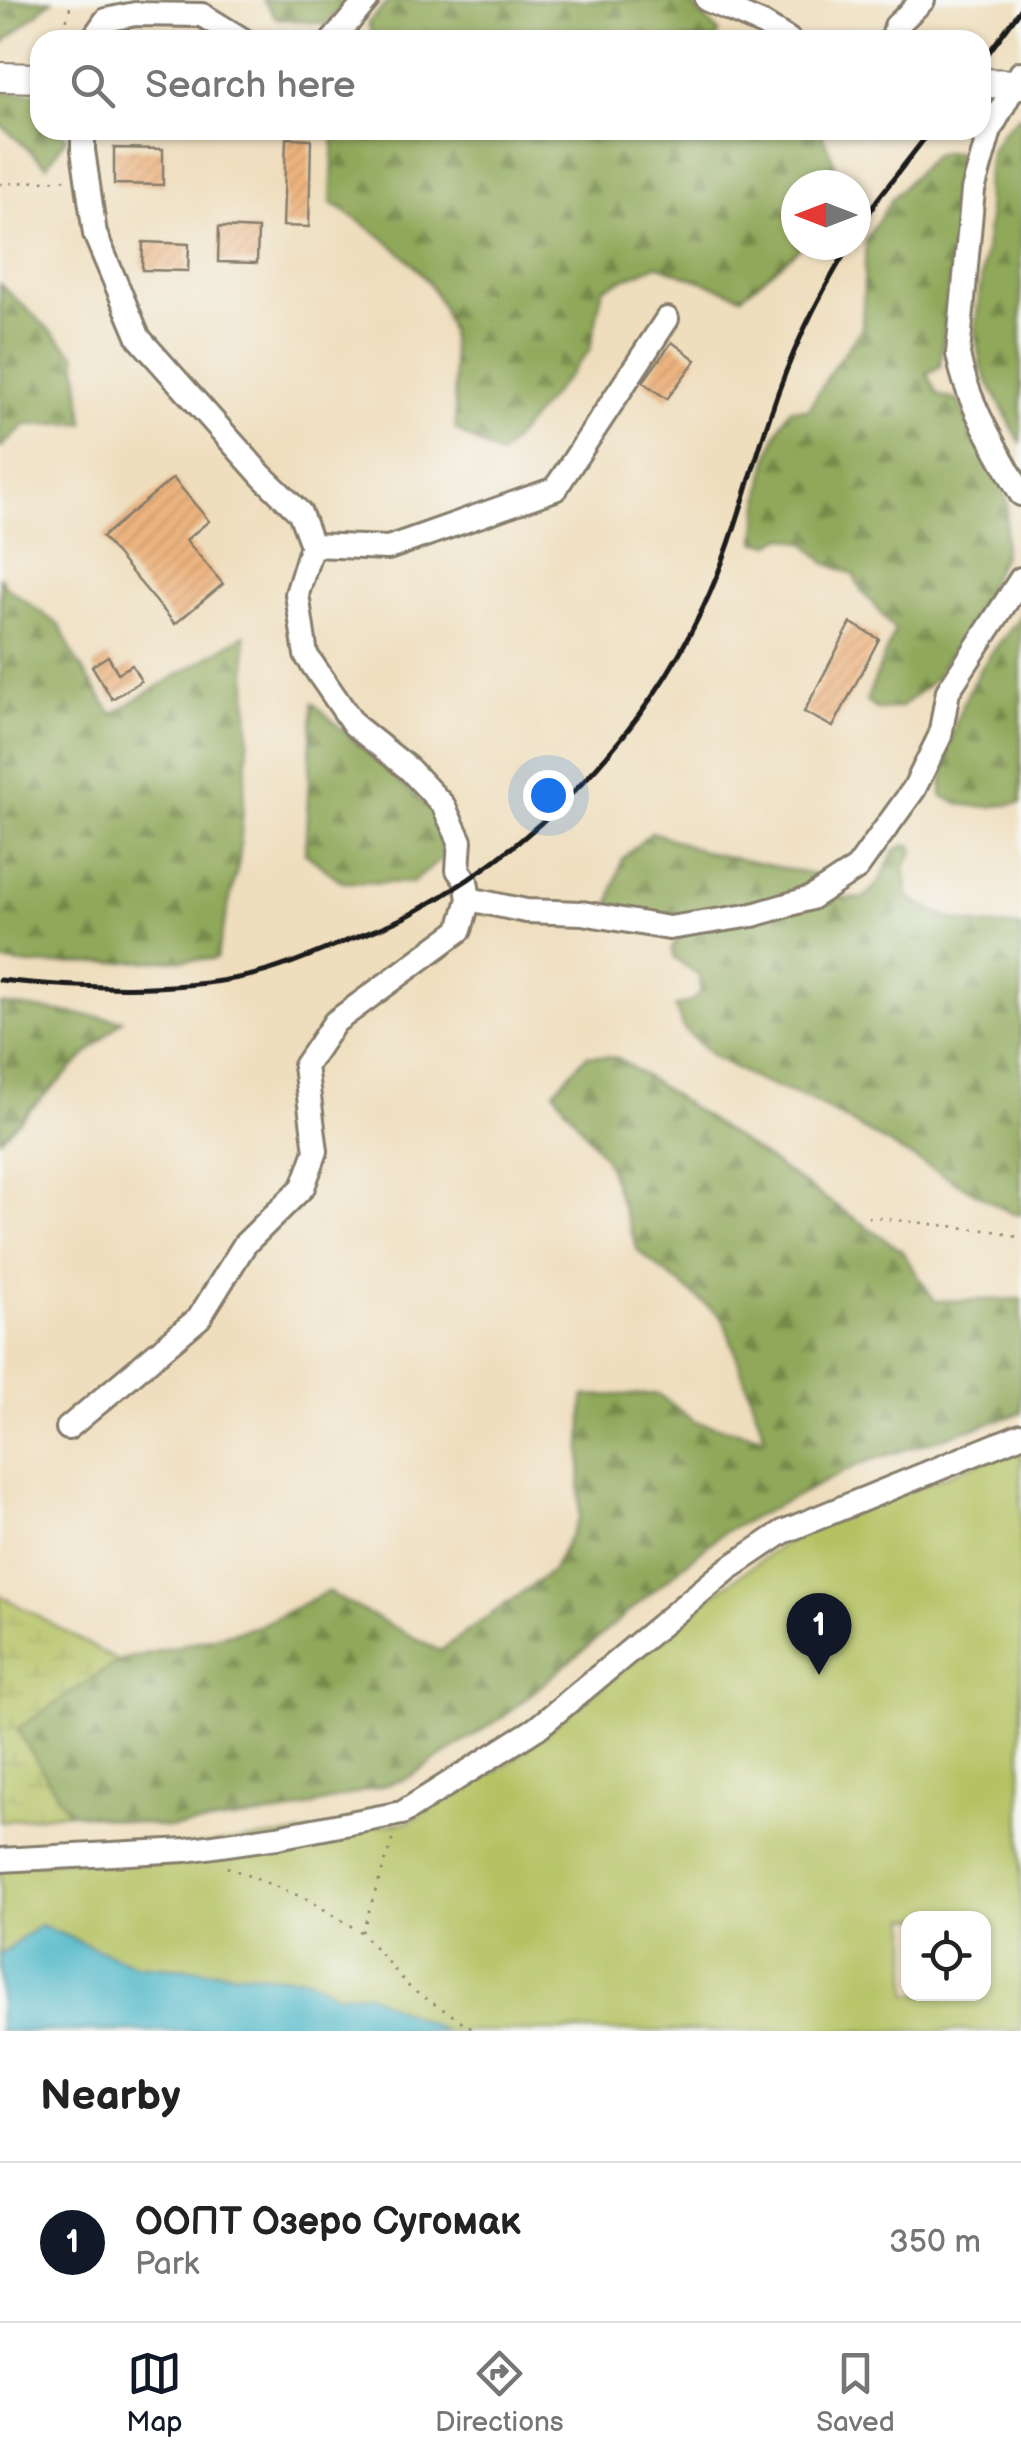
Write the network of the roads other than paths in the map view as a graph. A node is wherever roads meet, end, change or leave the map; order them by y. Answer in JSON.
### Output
{"nodes":[{"id":1,"x":367,"y":0,"type":"edge"},
{"id":2,"x":707,"y":0,"type":"edge"},
{"id":3,"x":923,"y":0,"type":"edge"},
{"id":4,"x":99,"y":30,"type":"edge"},
{"id":5,"x":226,"y":30,"type":"edge"},
{"id":6,"x":342,"y":30,"type":"edge"},
{"id":7,"x":773,"y":30,"type":"edge"},
{"id":8,"x":895,"y":30,"type":"edge"},
{"id":9,"x":0,"y":77,"type":"edge"},
{"id":10,"x":30,"y":78,"type":"edge"},
{"id":11,"x":1019,"y":80,"type":"edge"},
{"id":12,"x":991,"y":82,"type":"edge"},
{"id":13,"x":991,"y":128,"type":"edge"},
{"id":14,"x":85,"y":140,"type":"edge"},
{"id":15,"x":987,"y":140,"type":"edge"},
{"id":16,"x":668,"y":318,"type":"dead end"},
{"id":17,"x":1021,"y":494,"type":"edge"},
{"id":18,"x":312,"y":545,"type":"junction"},
{"id":19,"x":1021,"y":580,"type":"edge"},
{"id":20,"x":469,"y":899,"type":"junction"},
{"id":21,"x":68,"y":1428,"type":"dead end"},
{"id":22,"x":1021,"y":1434,"type":"edge"},
{"id":23,"x":0,"y":1860,"type":"edge"}],
"edges":[{"from":1,"to":6,"type":"street"},
{"from":2,"to":7,"type":"street"},
{"from":3,"to":8,"type":"street"},
{"from":4,"to":5,"type":"street"},
{"from":9,"to":10,"type":"main road"},
{"from":11,"to":12,"type":"main road"},
{"from":11,"to":13,"type":"street"},
{"from":14,"to":18,"type":"street"},
{"from":15,"to":17,"type":"street"},
{"from":16,"to":18,"type":"street"},
{"from":18,"to":20,"type":"street"},
{"from":19,"to":20,"type":"street"},
{"from":20,"to":21,"type":"street"},
{"from":22,"to":23,"type":"street"}]}
